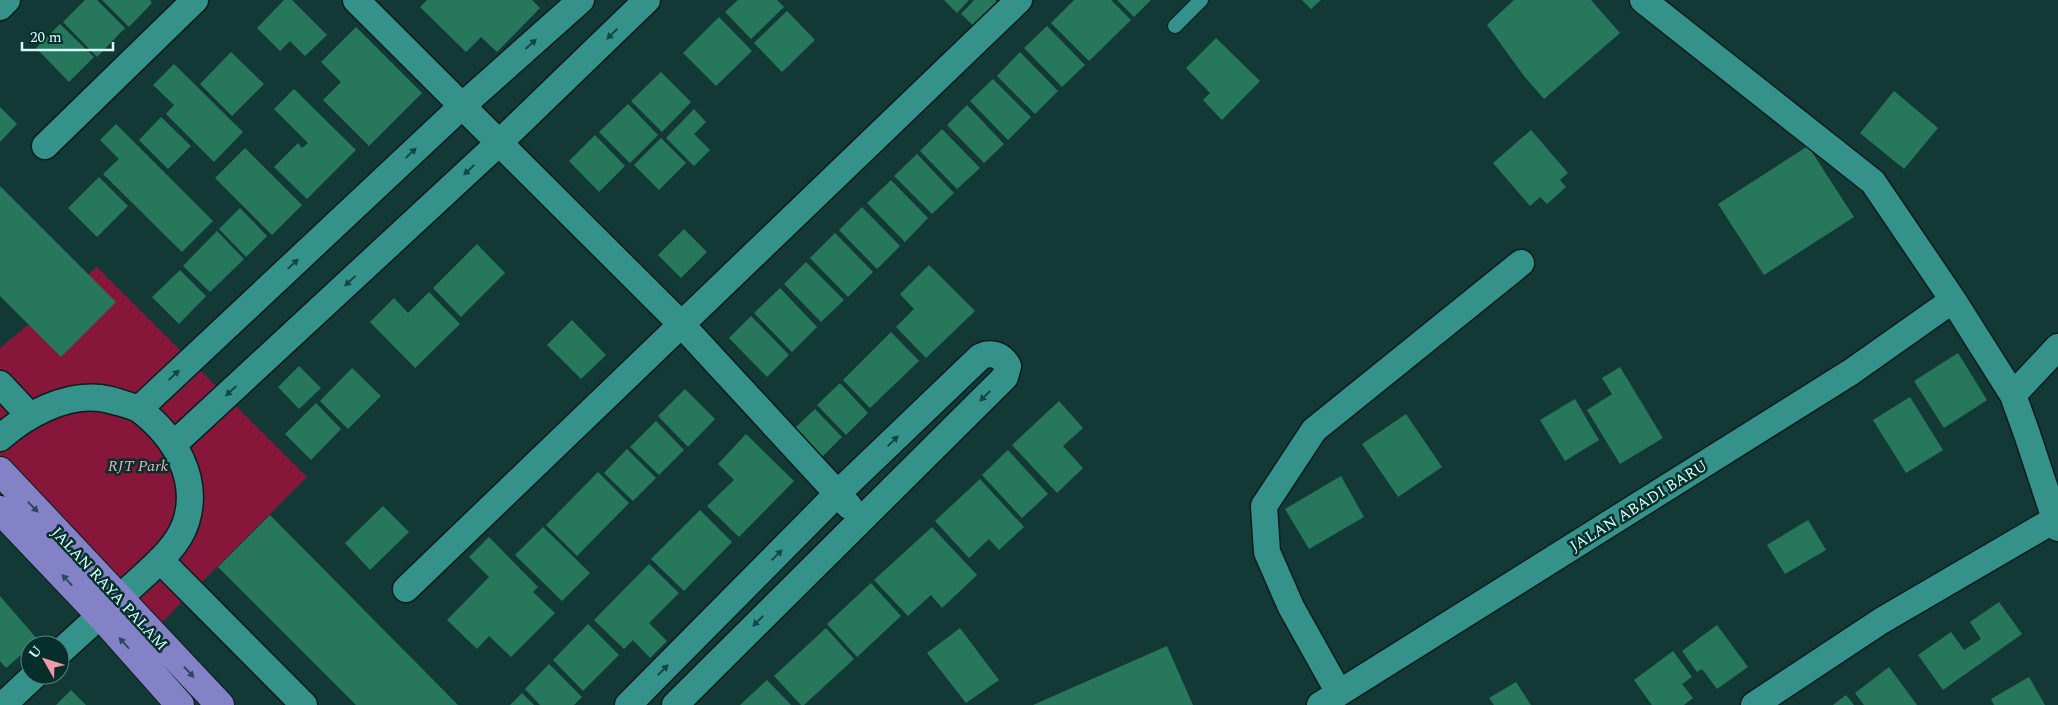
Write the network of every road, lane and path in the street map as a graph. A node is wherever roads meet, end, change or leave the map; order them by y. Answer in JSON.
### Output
{"nodes":[{"id":1,"x":7,"y":0,"type":"edge"},
{"id":2,"x":195,"y":0,"type":"edge"},
{"id":3,"x":356,"y":0,"type":"edge"},
{"id":4,"x":581,"y":0,"type":"edge"},
{"id":5,"x":647,"y":0,"type":"edge"},
{"id":6,"x":1019,"y":0,"type":"edge"},
{"id":7,"x":1201,"y":0,"type":"edge"},
{"id":8,"x":1643,"y":0,"type":"edge"},
{"id":9,"x":0,"y":7,"type":"edge"},
{"id":10,"x":1175,"y":26,"type":"dead end"},
{"id":11,"x":462,"y":106,"type":"junction"},
{"id":12,"x":500,"y":142,"type":"junction"},
{"id":13,"x":45,"y":146,"type":"dead end"},
{"id":14,"x":1521,"y":263,"type":"dead end"},
{"id":15,"x":1952,"y":300,"type":"junction"},
{"id":16,"x":682,"y":325,"type":"junction"},
{"id":17,"x":2058,"y":347,"type":"edge"},
{"id":18,"x":0,"y":384,"type":"edge"},
{"id":19,"x":2013,"y":395,"type":"junction"},
{"id":20,"x":139,"y":409,"type":"junction"},
{"id":21,"x":29,"y":415,"type":"junction"},
{"id":22,"x":0,"y":438,"type":"edge"},
{"id":23,"x":174,"y":444,"type":"junction"},
{"id":24,"x":0,"y":471,"type":"edge"},
{"id":25,"x":838,"y":493,"type":"junction"},
{"id":26,"x":0,"y":510,"type":"edge"},
{"id":27,"x":861,"y":519,"type":"junction"},
{"id":28,"x":2056,"y":524,"type":"edge"},
{"id":29,"x":160,"y":560,"type":"junction"},
{"id":30,"x":406,"y":589,"type":"dead end"},
{"id":31,"x":120,"y":597,"type":"junction"},
{"id":32,"x":100,"y":615,"type":"junction"},
{"id":33,"x":70,"y":643,"type":"edge"},
{"id":34,"x":25,"y":685,"type":"edge"},
{"id":35,"x":1330,"y":699,"type":"edge"},
{"id":36,"x":3,"y":705,"type":"edge"},
{"id":37,"x":180,"y":705,"type":"edge"},
{"id":38,"x":220,"y":705,"type":"edge"},
{"id":39,"x":304,"y":705,"type":"edge"},
{"id":40,"x":628,"y":705,"type":"edge"},
{"id":41,"x":675,"y":705,"type":"edge"},
{"id":42,"x":1754,"y":705,"type":"edge"}],
"edges":[{"from":1,"to":9,"type":"street"},
{"from":2,"to":13,"type":"street"},
{"from":3,"to":11,"type":"street"},
{"from":11,"to":4,"type":"street","one_way":true},
{"from":5,"to":12,"type":"street","one_way":true},
{"from":6,"to":16,"type":"street"},
{"from":7,"to":10,"type":"lane"},
{"from":8,"to":15,"type":"street"},
{"from":11,"to":12,"type":"street"},
{"from":20,"to":11,"type":"street","one_way":true},
{"from":12,"to":16,"type":"street"},
{"from":12,"to":23,"type":"street","one_way":true},
{"from":14,"to":35,"type":"street"},
{"from":15,"to":19,"type":"street"},
{"from":15,"to":35,"type":"street","name":"JALAN ABADI BARU"},
{"from":16,"to":25,"type":"street"},
{"from":16,"to":30,"type":"street"},
{"from":17,"to":19,"type":"street"},
{"from":18,"to":21,"type":"street"},
{"from":19,"to":28,"type":"street"},
{"from":20,"to":21,"type":"street"},
{"from":20,"to":23,"type":"street"},
{"from":21,"to":22,"type":"street"},
{"from":23,"to":29,"type":"street"},
{"from":24,"to":31,"type":"main road","name":"JALAN RAYA PALAM","one_way":true},
{"from":25,"to":27,"type":"street"},
{"from":25,"to":27,"type":"street","one_way":true},
{"from":40,"to":25,"type":"street","one_way":true},
{"from":32,"to":26,"type":"main road","name":"JALAN RAYA PALAM","one_way":true},
{"from":27,"to":41,"type":"street","one_way":true},
{"from":28,"to":42,"type":"street"},
{"from":29,"to":31,"type":"street"},
{"from":29,"to":39,"type":"street"},
{"from":31,"to":32,"type":"street"},
{"from":31,"to":38,"type":"main road","name":"JALAN RAYA PALAM","one_way":true},
{"from":32,"to":33,"type":"street"},
{"from":37,"to":32,"type":"main road","name":"JALAN RAYA PALAM","one_way":true},
{"from":34,"to":36,"type":"street"}]}
